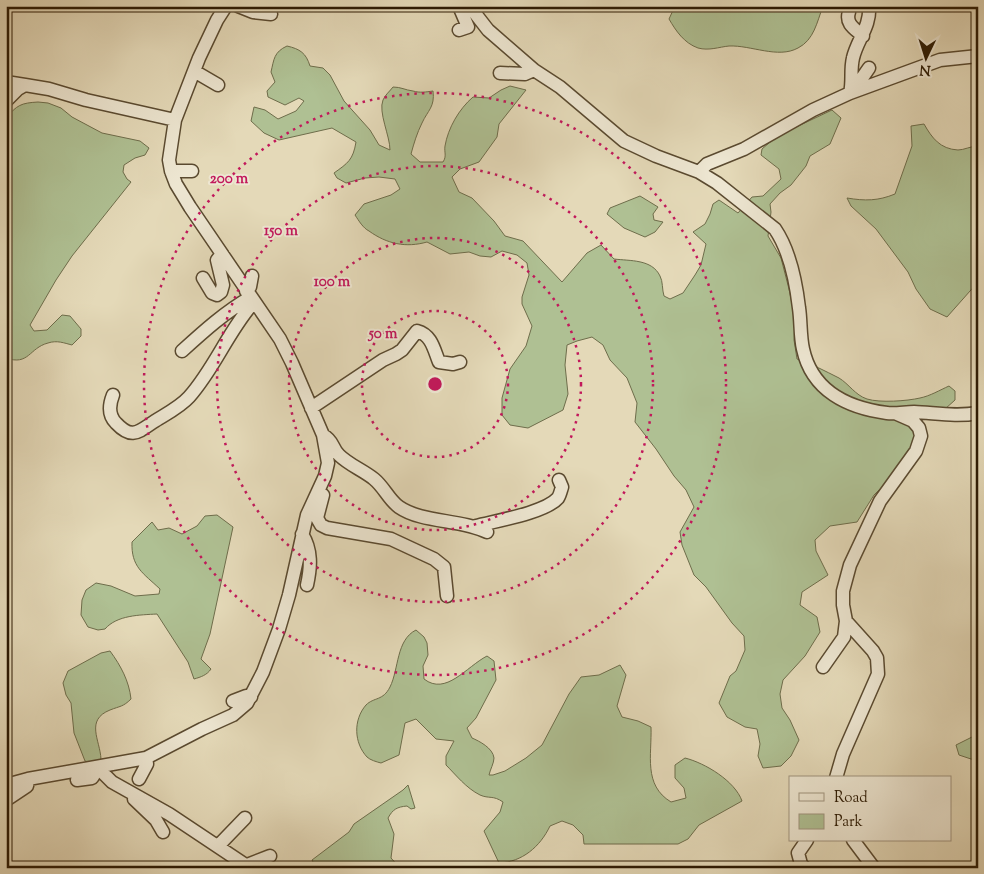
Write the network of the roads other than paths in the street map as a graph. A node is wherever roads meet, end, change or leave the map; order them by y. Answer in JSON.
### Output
{"nodes":[{"id":1,"x":226,"y":6,"type":"edge"},
{"id":2,"x":238,"y":6,"type":"edge"},
{"id":3,"x":459,"y":6,"type":"edge"},
{"id":4,"x":466,"y":6,"type":"edge"},
{"id":5,"x":869,"y":6,"type":"edge"},
{"id":6,"x":849,"y":12,"type":"dead end"},
{"id":7,"x":271,"y":14,"type":"dead end"},
{"id":8,"x":859,"y":30,"type":"junction"},
{"id":9,"x":468,"y":31,"type":"dead end"},
{"id":10,"x":978,"y":56,"type":"edge"},
{"id":11,"x":869,"y":68,"type":"dead end"},
{"id":12,"x":534,"y":70,"type":"junction"},
{"id":13,"x":194,"y":71,"type":"junction"},
{"id":14,"x":500,"y":73,"type":"dead end"},
{"id":15,"x":6,"y":82,"type":"edge"},
{"id":16,"x":25,"y":85,"type":"junction"},
{"id":17,"x":218,"y":85,"type":"dead end"},
{"id":18,"x":851,"y":89,"type":"junction"},
{"id":19,"x":6,"y":101,"type":"edge"},
{"id":20,"x":175,"y":120,"type":"junction"},
{"id":21,"x":171,"y":171,"type":"junction"},
{"id":22,"x":192,"y":171,"type":"dead end"},
{"id":23,"x":698,"y":172,"type":"junction"},
{"id":24,"x":222,"y":254,"type":"junction"},
{"id":25,"x":252,"y":276,"type":"dead end"},
{"id":26,"x":203,"y":278,"type":"dead end"},
{"id":27,"x":250,"y":297,"type":"junction"},
{"id":28,"x":182,"y":351,"type":"dead end"},
{"id":29,"x":460,"y":362,"type":"dead end"},
{"id":30,"x":350,"y":373,"type":"dead end"},
{"id":31,"x":113,"y":395,"type":"dead end"},
{"id":32,"x":309,"y":405,"type":"junction"},
{"id":33,"x":896,"y":413,"type":"junction"},
{"id":34,"x":978,"y":413,"type":"edge"},
{"id":35,"x":323,"y":435,"type":"junction"},
{"id":36,"x":325,"y":476,"type":"junction"},
{"id":37,"x":559,"y":480,"type":"dead end"},
{"id":38,"x":302,"y":534,"type":"junction"},
{"id":39,"x":307,"y":585,"type":"dead end"},
{"id":40,"x":447,"y":596,"type":"dead end"},
{"id":41,"x":846,"y":621,"type":"junction"},
{"id":42,"x":823,"y":667,"type":"dead end"},
{"id":43,"x":251,"y":696,"type":"junction"},
{"id":44,"x":233,"y":701,"type":"dead end"},
{"id":45,"x":146,"y":758,"type":"junction"},
{"id":46,"x":101,"y":767,"type":"junction"},
{"id":47,"x":837,"y":776,"type":"edge"},
{"id":48,"x":28,"y":779,"type":"junction"},
{"id":49,"x":139,"y":779,"type":"dead end"},
{"id":50,"x":77,"y":780,"type":"dead end"},
{"id":51,"x":6,"y":785,"type":"edge"},
{"id":52,"x":131,"y":792,"type":"junction"},
{"id":53,"x":6,"y":800,"type":"edge"},
{"id":54,"x":245,"y":818,"type":"dead end"},
{"id":55,"x":163,"y":832,"type":"dead end"},
{"id":56,"x":806,"y":842,"type":"edge"},
{"id":57,"x":854,"y":842,"type":"edge"},
{"id":58,"x":218,"y":846,"type":"junction"},
{"id":59,"x":270,"y":856,"type":"dead end"},
{"id":60,"x":244,"y":865,"type":"edge"},
{"id":61,"x":805,"y":868,"type":"edge"},
{"id":62,"x":874,"y":868,"type":"edge"}],
"edges":[{"from":1,"to":13,"type":"street"},
{"from":2,"to":7,"type":"street"},
{"from":3,"to":9,"type":"street"},
{"from":4,"to":12,"type":"street"},
{"from":5,"to":8,"type":"street"},
{"from":6,"to":8,"type":"street"},
{"from":8,"to":18,"type":"street"},
{"from":10,"to":18,"type":"street"},
{"from":11,"to":18,"type":"street"},
{"from":12,"to":14,"type":"street"},
{"from":12,"to":23,"type":"street"},
{"from":13,"to":17,"type":"street"},
{"from":13,"to":20,"type":"street"},
{"from":15,"to":16,"type":"street"},
{"from":16,"to":19,"type":"street"},
{"from":16,"to":20,"type":"street"},
{"from":18,"to":23,"type":"street"},
{"from":20,"to":21,"type":"street"},
{"from":21,"to":22,"type":"street"},
{"from":21,"to":24,"type":"street"},
{"from":23,"to":33,"type":"street"},
{"from":24,"to":26,"type":"street"},
{"from":24,"to":27,"type":"street"},
{"from":25,"to":27,"type":"street"},
{"from":27,"to":28,"type":"street"},
{"from":27,"to":31,"type":"street"},
{"from":27,"to":32,"type":"street"},
{"from":29,"to":32,"type":"street"},
{"from":30,"to":32,"type":"street"},
{"from":32,"to":35,"type":"street"},
{"from":33,"to":34,"type":"street"},
{"from":33,"to":41,"type":"street"},
{"from":35,"to":36,"type":"street"},
{"from":35,"to":37,"type":"street"},
{"from":36,"to":38,"type":"street"},
{"from":36,"to":40,"type":"street"},
{"from":38,"to":39,"type":"street"},
{"from":38,"to":43,"type":"street"},
{"from":41,"to":42,"type":"street"},
{"from":41,"to":47,"type":"street"},
{"from":43,"to":44,"type":"street"},
{"from":43,"to":45,"type":"street"},
{"from":45,"to":46,"type":"street"},
{"from":45,"to":49,"type":"street"},
{"from":46,"to":48,"type":"street"},
{"from":46,"to":50,"type":"street"},
{"from":46,"to":52,"type":"street"},
{"from":48,"to":51,"type":"street"},
{"from":48,"to":53,"type":"street"},
{"from":52,"to":55,"type":"street"},
{"from":52,"to":58,"type":"street"},
{"from":54,"to":58,"type":"street"},
{"from":56,"to":61,"type":"street"},
{"from":57,"to":62,"type":"street"},
{"from":58,"to":60,"type":"street"},
{"from":59,"to":60,"type":"street"}]}
